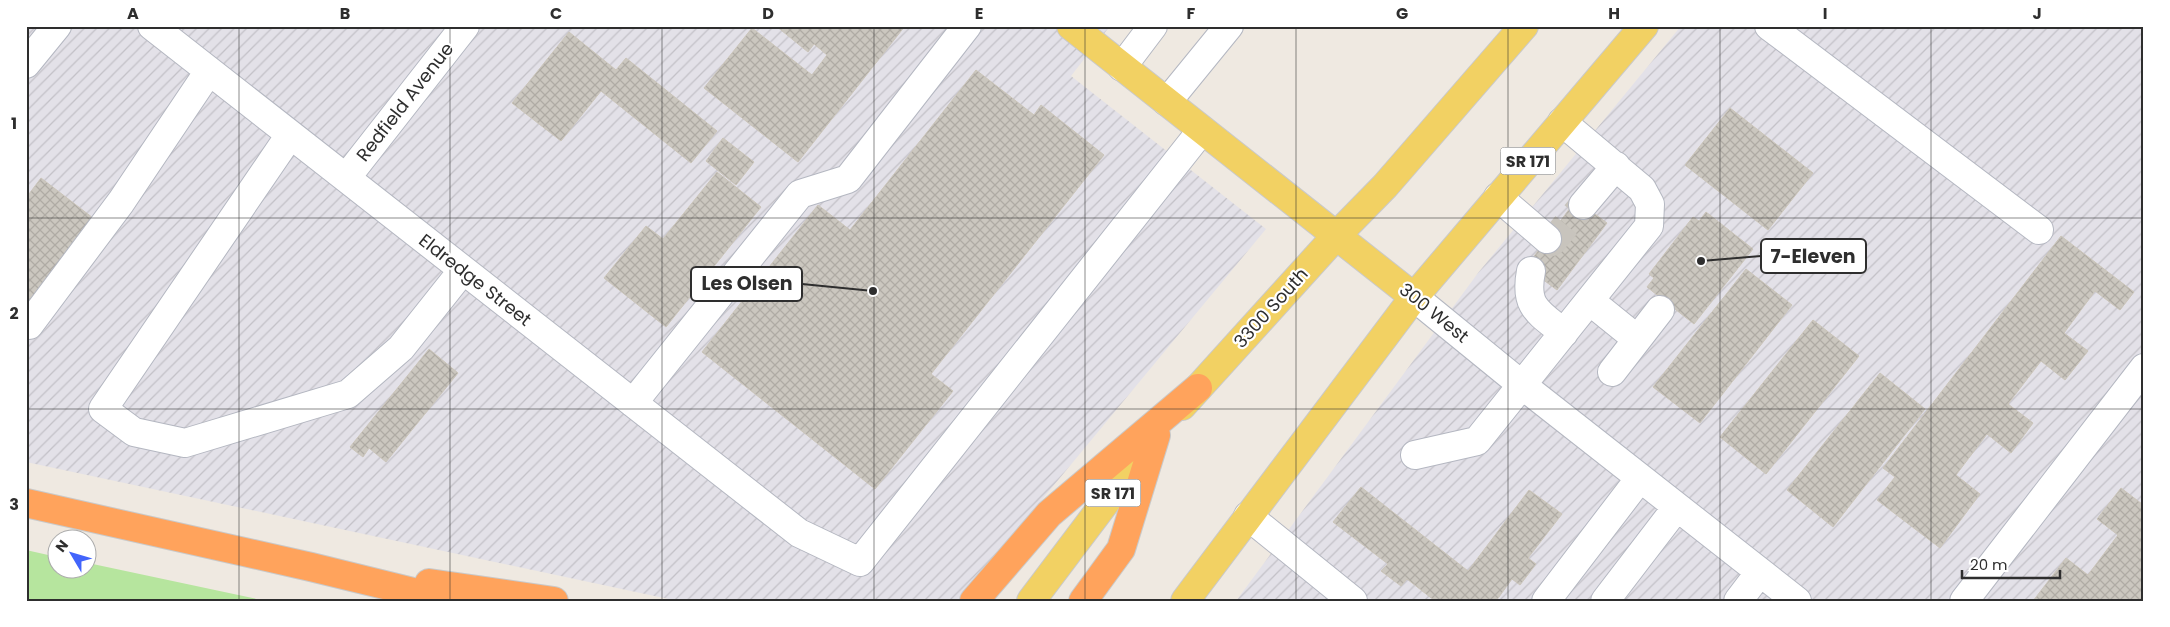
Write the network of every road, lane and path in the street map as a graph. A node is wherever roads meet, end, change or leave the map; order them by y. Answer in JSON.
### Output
{"nodes":[{"id":1,"x":57,"y":26,"type":"edge"},
{"id":2,"x":152,"y":26,"type":"edge"},
{"id":3,"x":465,"y":26,"type":"edge"},
{"id":4,"x":967,"y":26,"type":"edge"},
{"id":5,"x":1071,"y":26,"type":"edge"},
{"id":6,"x":1154,"y":26,"type":"edge"},
{"id":7,"x":1229,"y":26,"type":"edge"},
{"id":8,"x":1524,"y":26,"type":"edge"},
{"id":9,"x":1644,"y":26,"type":"edge"},
{"id":10,"x":1769,"y":26,"type":"edge"},
{"id":11,"x":26,"y":64,"type":"edge"},
{"id":12,"x":1122,"y":67,"type":"junction"},
{"id":13,"x":209,"y":71,"type":"junction"},
{"id":14,"x":1167,"y":102,"type":"junction"},
{"id":15,"x":1562,"y":122,"type":"junction"},
{"id":16,"x":1202,"y":130,"type":"junction"},
{"id":17,"x":290,"y":135,"type":"junction"},
{"id":18,"x":1616,"y":166,"type":"junction"},
{"id":19,"x":346,"y":178,"type":"junction"},
{"id":20,"x":1498,"y":197,"type":"junction"},
{"id":21,"x":1583,"y":205,"type":"tunnel mouth"},
{"id":22,"x":2039,"y":230,"type":"dead end"},
{"id":23,"x":1336,"y":236,"type":"junction"},
{"id":24,"x":1547,"y":239,"type":"dead end"},
{"id":25,"x":463,"y":270,"type":"junction"},
{"id":26,"x":1531,"y":271,"type":"dead end"},
{"id":27,"x":1414,"y":297,"type":"junction"},
{"id":28,"x":1590,"y":300,"type":"junction"},
{"id":29,"x":1660,"y":310,"type":"dead end"},
{"id":30,"x":29,"y":325,"type":"dead end"},
{"id":31,"x":1564,"y":332,"type":"junction"},
{"id":32,"x":1637,"y":339,"type":"junction"},
{"id":33,"x":2144,"y":368,"type":"edge"},
{"id":34,"x":1612,"y":372,"type":"dead end"},
{"id":35,"x":1522,"y":385,"type":"junction"},
{"id":36,"x":1198,"y":388,"type":"junction"},
{"id":37,"x":633,"y":403,"type":"junction"},
{"id":38,"x":1156,"y":435,"type":"junction"},
{"id":39,"x":1415,"y":455,"type":"dead end"},
{"id":40,"x":1640,"y":478,"type":"junction"},
{"id":41,"x":26,"y":503,"type":"edge"},
{"id":42,"x":1677,"y":507,"type":"junction"},
{"id":43,"x":1248,"y":516,"type":"junction"},
{"id":44,"x":311,"y":567,"type":"junction"},
{"id":45,"x":1760,"y":572,"type":"junction"},
{"id":46,"x":450,"y":601,"type":"edge"},
{"id":47,"x":554,"y":601,"type":"edge"},
{"id":48,"x":974,"y":601,"type":"edge"},
{"id":49,"x":1032,"y":601,"type":"edge"},
{"id":50,"x":1083,"y":601,"type":"edge"},
{"id":51,"x":1185,"y":601,"type":"edge"},
{"id":52,"x":1353,"y":601,"type":"edge"},
{"id":53,"x":1546,"y":601,"type":"edge"},
{"id":54,"x":1605,"y":601,"type":"edge"},
{"id":55,"x":1738,"y":601,"type":"edge"},
{"id":56,"x":1797,"y":601,"type":"edge"},
{"id":57,"x":1964,"y":601,"type":"edge"}],
"edges":[{"from":1,"to":11,"type":"street"},
{"from":2,"to":13,"type":"street","name":"Eldredge Street"},
{"from":3,"to":19,"type":"street","name":"Redfield Avenue"},
{"from":4,"to":37,"type":"street"},
{"from":5,"to":12,"type":"main road","name":"300 West"},
{"from":6,"to":12,"type":"street"},
{"from":7,"to":14,"type":"street"},
{"from":8,"to":23,"type":"main road","name":"3300 South","number":"SR 171"},
{"from":9,"to":15,"type":"main road","number":"SR 171"},
{"from":10,"to":22,"type":"street"},
{"from":12,"to":14,"type":"main road","name":"300 West"},
{"from":13,"to":17,"type":"street","name":"Eldredge Street"},
{"from":13,"to":30,"type":"street"},
{"from":14,"to":16,"type":"main road","name":"300 West"},
{"from":15,"to":18,"type":"street"},
{"from":15,"to":20,"type":"main road","number":"SR 171"},
{"from":16,"to":23,"type":"main road","name":"300 West"},
{"from":16,"to":37,"type":"street","name":"Eldredge Street"},
{"from":17,"to":19,"type":"street","name":"Eldredge Street"},
{"from":17,"to":25,"type":"street"},
{"from":18,"to":21,"type":"street"},
{"from":18,"to":28,"type":"street"},
{"from":19,"to":25,"type":"street","name":"Eldredge Street"},
{"from":20,"to":24,"type":"street"},
{"from":20,"to":27,"type":"main road","number":"SR 171"},
{"from":23,"to":27,"type":"main road","name":"300 West"},
{"from":23,"to":36,"type":"main road","name":"3300 South","number":"SR 171"},
{"from":25,"to":37,"type":"street","name":"Eldredge Street"},
{"from":26,"to":31,"type":"street"},
{"from":27,"to":35,"type":"street","name":"300 West"},
{"from":27,"to":43,"type":"main road","number":"SR 171"},
{"from":28,"to":31,"type":"street"},
{"from":28,"to":32,"type":"street"},
{"from":29,"to":32,"type":"street"},
{"from":31,"to":35,"type":"street"},
{"from":32,"to":34,"type":"street"},
{"from":33,"to":57,"type":"street"},
{"from":35,"to":39,"type":"street"},
{"from":35,"to":40,"type":"street","name":"300 West"},
{"from":36,"to":38,"type":"main road","name":"3300 South","number":"SR 171"},
{"from":36,"to":48,"type":"highway"},
{"from":38,"to":49,"type":"main road","name":"3300 South","number":"SR 171"},
{"from":38,"to":50,"type":"highway"},
{"from":40,"to":42,"type":"street","name":"300 West"},
{"from":40,"to":53,"type":"street"},
{"from":41,"to":44,"type":"highway"},
{"from":42,"to":45,"type":"street","name":"300 West"},
{"from":42,"to":54,"type":"street"},
{"from":43,"to":51,"type":"main road","number":"SR 171"},
{"from":43,"to":52,"type":"street"},
{"from":44,"to":46,"type":"highway"},
{"from":44,"to":47,"type":"highway"},
{"from":45,"to":55,"type":"street"},
{"from":45,"to":56,"type":"street","name":"300 West"}]}
